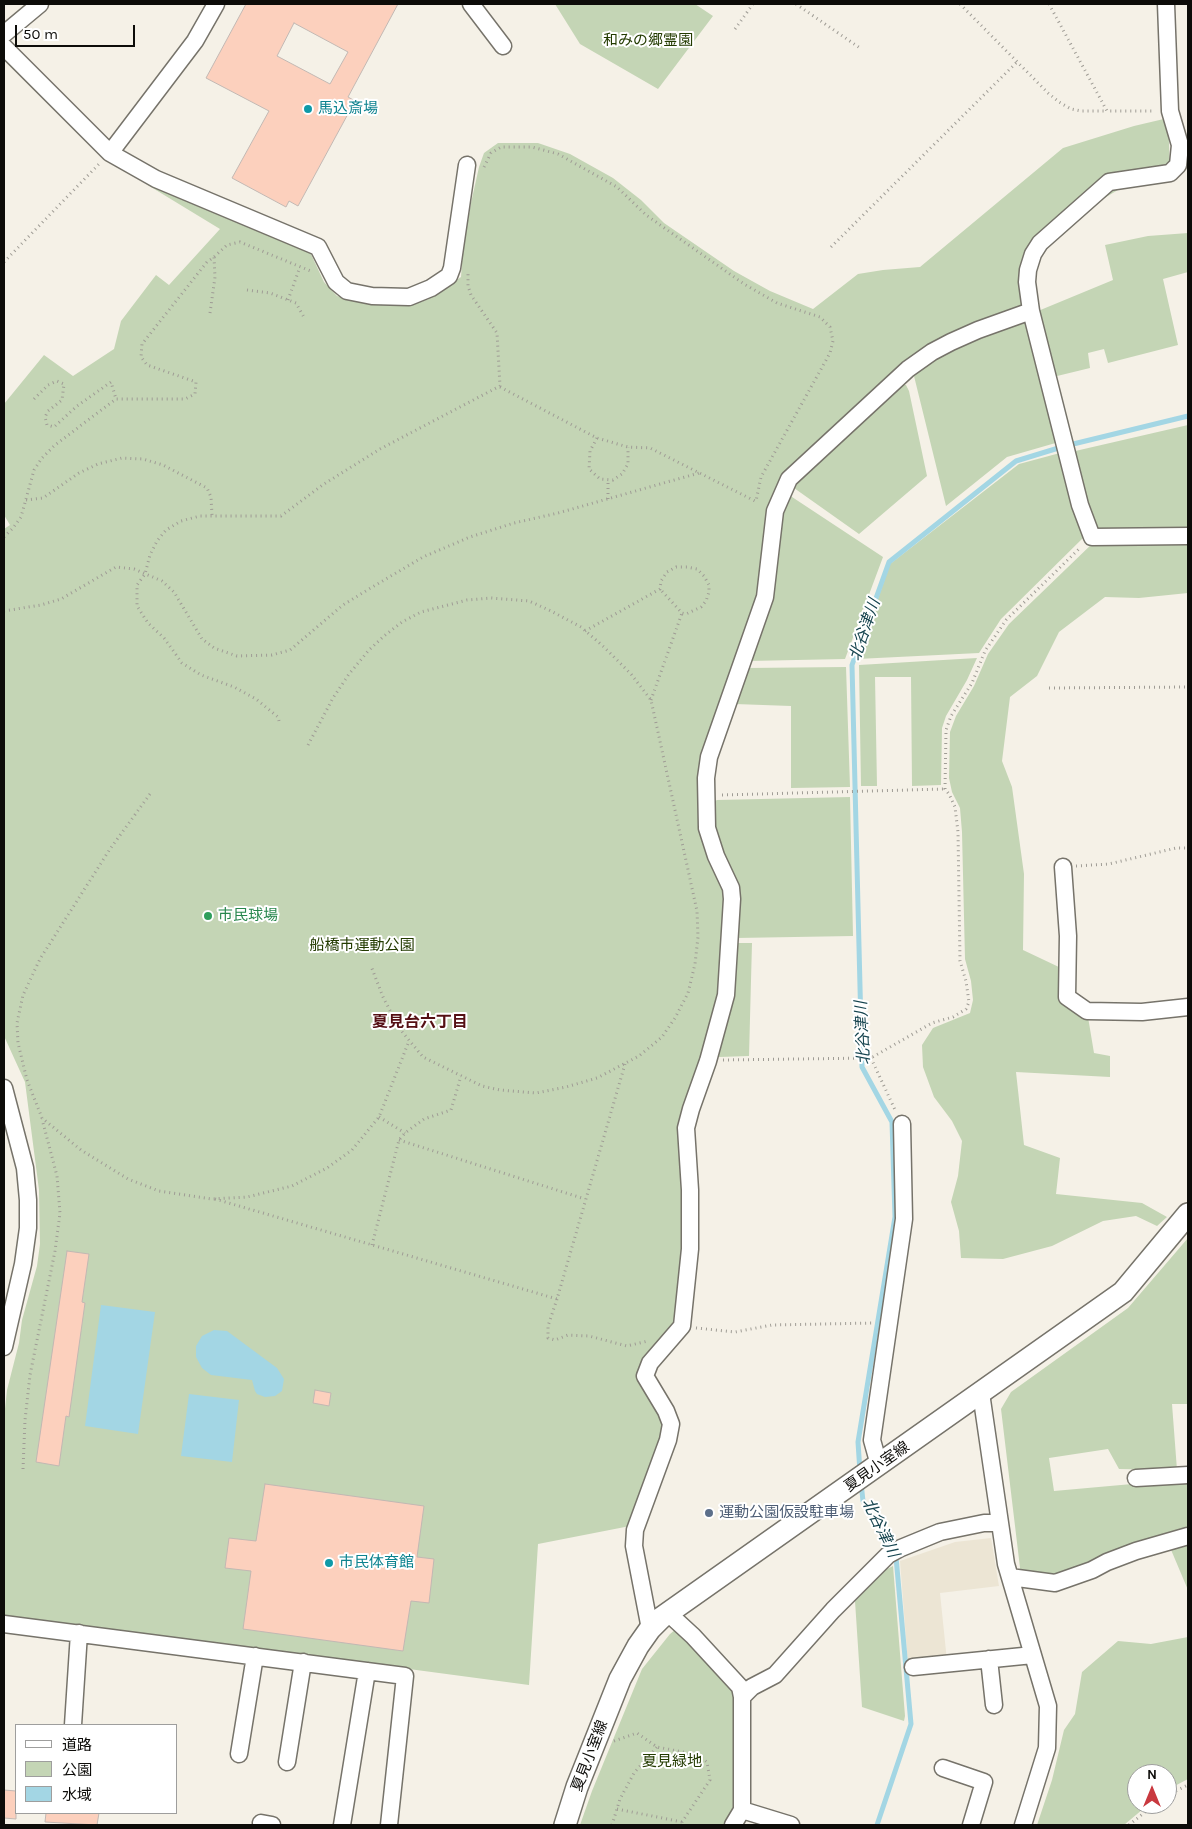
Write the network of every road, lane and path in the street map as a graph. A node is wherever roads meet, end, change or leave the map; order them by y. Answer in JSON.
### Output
{"nodes":[{"id":1,"x":40,"y":4,"type":"edge"},
{"id":2,"x":216,"y":4,"type":"edge"},
{"id":3,"x":471,"y":4,"type":"edge"},
{"id":4,"x":753,"y":4,"type":"edge"},
{"id":5,"x":796,"y":4,"type":"edge"},
{"id":6,"x":960,"y":4,"type":"edge"},
{"id":7,"x":1050,"y":4,"type":"edge"},
{"id":8,"x":1166,"y":4,"type":"edge"},
{"id":9,"x":735,"y":29,"type":"dead end"},
{"id":10,"x":4,"y":34,"type":"edge"},
{"id":11,"x":503,"y":46,"type":"dead end"},
{"id":12,"x":4,"y":47,"type":"edge"},
{"id":13,"x":860,"y":48,"type":"dead end"},
{"id":14,"x":1017,"y":62,"type":"junction"},
{"id":15,"x":1107,"y":111,"type":"junction"},
{"id":16,"x":1170,"y":111,"type":"junction"},
{"id":17,"x":110,"y":153,"type":"junction"},
{"id":18,"x":467,"y":165,"type":"dead end"},
{"id":19,"x":483,"y":170,"type":"dead end"},
{"id":20,"x":831,"y":248,"type":"dead end"},
{"id":21,"x":214,"y":256,"type":"junction"},
{"id":22,"x":4,"y":262,"type":"edge"},
{"id":23,"x":300,"y":267,"type":"junction"},
{"id":24,"x":468,"y":270,"type":"dead end"},
{"id":25,"x":336,"y":282,"type":"junction"},
{"id":26,"x":247,"y":290,"type":"dead end"},
{"id":27,"x":288,"y":300,"type":"junction"},
{"id":28,"x":1031,"y":311,"type":"junction"},
{"id":29,"x":210,"y":313,"type":"dead end"},
{"id":30,"x":305,"y":319,"type":"dead end"},
{"id":31,"x":500,"y":386,"type":"junction"},
{"id":32,"x":34,"y":399,"type":"dead end"},
{"id":33,"x":116,"y":399,"type":"junction"},
{"id":34,"x":597,"y":438,"type":"junction"},
{"id":35,"x":628,"y":447,"type":"junction"},
{"id":36,"x":699,"y":473,"type":"junction"},
{"id":37,"x":608,"y":480,"type":"junction"},
{"id":38,"x":608,"y":499,"type":"junction"},
{"id":39,"x":26,"y":500,"type":"junction"},
{"id":40,"x":756,"y":502,"type":"junction"},
{"id":41,"x":775,"y":511,"type":"junction"},
{"id":42,"x":212,"y":516,"type":"junction"},
{"id":43,"x":1188,"y":536,"type":"edge"},
{"id":44,"x":4,"y":537,"type":"edge"},
{"id":45,"x":1092,"y":537,"type":"junction"},
{"id":46,"x":145,"y":574,"type":"junction"},
{"id":47,"x":660,"y":589,"type":"junction"},
{"id":48,"x":4,"y":611,"type":"edge"},
{"id":49,"x":682,"y":612,"type":"junction"},
{"id":50,"x":585,"y":631,"type":"junction"},
{"id":51,"x":1188,"y":687,"type":"edge"},
{"id":52,"x":1049,"y":688,"type":"dead end"},
{"id":53,"x":651,"y":700,"type":"junction"},
{"id":54,"x":279,"y":721,"type":"dead end"},
{"id":55,"x":308,"y":745,"type":"dead end"},
{"id":56,"x":945,"y":789,"type":"junction"},
{"id":57,"x":150,"y":794,"type":"dead end"},
{"id":58,"x":706,"y":795,"type":"junction"},
{"id":59,"x":1188,"y":848,"type":"edge"},
{"id":60,"x":1063,"y":866,"type":"joint"},
{"id":61,"x":371,"y":966,"type":"dead end"},
{"id":62,"x":1188,"y":1007,"type":"edge"},
{"id":63,"x":408,"y":1041,"type":"junction"},
{"id":64,"x":871,"y":1058,"type":"junction"},
{"id":65,"x":708,"y":1061,"type":"junction"},
{"id":66,"x":626,"y":1063,"type":"junction"},
{"id":67,"x":461,"y":1076,"type":"junction"},
{"id":68,"x":4,"y":1088,"type":"edge"},
{"id":69,"x":379,"y":1117,"type":"junction"},
{"id":70,"x":42,"y":1118,"type":"junction"},
{"id":71,"x":902,"y":1124,"type":"joint"},
{"id":72,"x":406,"y":1132,"type":"junction"},
{"id":73,"x":399,"y":1140,"type":"junction"},
{"id":74,"x":212,"y":1198,"type":"junction"},
{"id":75,"x":586,"y":1199,"type":"junction"},
{"id":76,"x":1188,"y":1214,"type":"edge"},
{"id":77,"x":372,"y":1245,"type":"junction"},
{"id":78,"x":557,"y":1299,"type":"junction"},
{"id":79,"x":872,"y":1323,"type":"dead end"},
{"id":80,"x":682,"y":1326,"type":"junction"},
{"id":81,"x":656,"y":1338,"type":"dead end"},
{"id":82,"x":4,"y":1347,"type":"edge"},
{"id":83,"x":981,"y":1393,"type":"junction"},
{"id":84,"x":23,"y":1468,"type":"dead end"},
{"id":85,"x":867,"y":1473,"type":"junction"},
{"id":86,"x":1188,"y":1475,"type":"edge"},
{"id":87,"x":1136,"y":1478,"type":"dead end"},
{"id":88,"x":1000,"y":1523,"type":"junction"},
{"id":89,"x":1188,"y":1536,"type":"edge"},
{"id":90,"x":1010,"y":1577,"type":"junction"},
{"id":91,"x":668,"y":1613,"type":"junction"},
{"id":92,"x":4,"y":1624,"type":"edge"},
{"id":93,"x":650,"y":1629,"type":"junction"},
{"id":94,"x":79,"y":1632,"type":"junction"},
{"id":95,"x":1033,"y":1655,"type":"junction"},
{"id":96,"x":255,"y":1656,"type":"junction"},
{"id":97,"x":989,"y":1659,"type":"junction"},
{"id":98,"x":303,"y":1662,"type":"junction"},
{"id":99,"x":913,"y":1667,"type":"dead end"},
{"id":100,"x":367,"y":1671,"type":"junction"},
{"id":101,"x":742,"y":1697,"type":"junction"},
{"id":102,"x":994,"y":1705,"type":"dead end"},
{"id":103,"x":73,"y":1724,"type":"edge"},
{"id":104,"x":607,"y":1744,"type":"dead end"},
{"id":105,"x":657,"y":1747,"type":"junction"},
{"id":106,"x":239,"y":1754,"type":"dead end"},
{"id":107,"x":287,"y":1762,"type":"dead end"},
{"id":108,"x":943,"y":1768,"type":"dead end"},
{"id":109,"x":617,"y":1808,"type":"junction"},
{"id":110,"x":742,"y":1810,"type":"junction"},
{"id":111,"x":1143,"y":1814,"type":"edge"},
{"id":112,"x":681,"y":1824,"type":"edge"},
{"id":113,"x":342,"y":1825,"type":"edge"},
{"id":114,"x":389,"y":1825,"type":"edge"},
{"id":115,"x":565,"y":1825,"type":"edge"},
{"id":116,"x":612,"y":1825,"type":"edge"},
{"id":117,"x":733,"y":1825,"type":"edge"},
{"id":118,"x":790,"y":1825,"type":"edge"},
{"id":119,"x":970,"y":1825,"type":"edge"},
{"id":120,"x":1023,"y":1825,"type":"edge"},
{"id":121,"x":1129,"y":1825,"type":"edge"}],
"edges":[{"from":1,"to":10,"type":"street"},
{"from":2,"to":17,"type":"street"},
{"from":3,"to":11,"type":"street"},
{"from":4,"to":9,"type":"path"},
{"from":5,"to":13,"type":"path"},
{"from":6,"to":14,"type":"path"},
{"from":7,"to":15,"type":"path"},
{"from":8,"to":16,"type":"street"},
{"from":12,"to":17,"type":"street"},
{"from":14,"to":15,"type":"path"},
{"from":14,"to":20,"type":"path"},
{"from":15,"to":16,"type":"path"},
{"from":16,"to":28,"type":"street"},
{"from":17,"to":22,"type":"path"},
{"from":17,"to":25,"type":"street"},
{"from":18,"to":25,"type":"street"},
{"from":19,"to":40,"type":"path"},
{"from":21,"to":23,"type":"path"},
{"from":21,"to":29,"type":"path"},
{"from":21,"to":33,"type":"path"},
{"from":23,"to":25,"type":"path"},
{"from":23,"to":27,"type":"path"},
{"from":24,"to":31,"type":"path"},
{"from":26,"to":27,"type":"path"},
{"from":27,"to":30,"type":"path"},
{"from":28,"to":41,"type":"street"},
{"from":28,"to":45,"type":"street"},
{"from":31,"to":34,"type":"path"},
{"from":31,"to":42,"type":"path"},
{"from":32,"to":33,"type":"path"},
{"from":33,"to":39,"type":"path"},
{"from":34,"to":35,"type":"path"},
{"from":34,"to":37,"type":"path"},
{"from":35,"to":36,"type":"path"},
{"from":35,"to":37,"type":"path"},
{"from":36,"to":38,"type":"path"},
{"from":36,"to":40,"type":"path"},
{"from":37,"to":38,"type":"path"},
{"from":38,"to":46,"type":"path"},
{"from":39,"to":42,"type":"path"},
{"from":39,"to":44,"type":"path"},
{"from":40,"to":41,"type":"path"},
{"from":41,"to":58,"type":"street"},
{"from":42,"to":46,"type":"path"},
{"from":43,"to":45,"type":"street"},
{"from":45,"to":56,"type":"path"},
{"from":46,"to":48,"type":"path"},
{"from":46,"to":54,"type":"path"},
{"from":47,"to":49,"type":"path"},
{"from":47,"to":49,"type":"path"},
{"from":47,"to":50,"type":"path"},
{"from":49,"to":53,"type":"path"},
{"from":50,"to":53,"type":"path"},
{"from":50,"to":55,"type":"path"},
{"from":51,"to":52,"type":"path"},
{"from":53,"to":66,"type":"path"},
{"from":56,"to":58,"type":"path"},
{"from":56,"to":64,"type":"path"},
{"from":57,"to":70,"type":"path"},
{"from":58,"to":65,"type":"street"},
{"from":59,"to":60,"type":"path"},
{"from":60,"to":62,"type":"street"},
{"from":61,"to":63,"type":"path"},
{"from":63,"to":67,"type":"path"},
{"from":63,"to":69,"type":"path"},
{"from":64,"to":65,"type":"path"},
{"from":64,"to":71,"type":"path"},
{"from":65,"to":80,"type":"street"},
{"from":66,"to":67,"type":"path"},
{"from":66,"to":75,"type":"path"},
{"from":67,"to":72,"type":"path"},
{"from":68,"to":82,"type":"street"},
{"from":69,"to":72,"type":"path"},
{"from":69,"to":74,"type":"path"},
{"from":70,"to":74,"type":"path"},
{"from":70,"to":84,"type":"path"},
{"from":71,"to":85,"type":"street"},
{"from":72,"to":73,"type":"path"},
{"from":73,"to":75,"type":"path"},
{"from":73,"to":77,"type":"path"},
{"from":74,"to":77,"type":"path"},
{"from":75,"to":78,"type":"path"},
{"from":76,"to":83,"type":"main road","name":"夏見小室線"},
{"from":77,"to":78,"type":"path"},
{"from":78,"to":81,"type":"path"},
{"from":79,"to":80,"type":"path"},
{"from":80,"to":93,"type":"street"},
{"from":83,"to":85,"type":"main road","name":"夏見小室線"},
{"from":83,"to":88,"type":"street"},
{"from":85,"to":91,"type":"main road","name":"夏見小室線"},
{"from":86,"to":87,"type":"street"},
{"from":88,"to":90,"type":"street"},
{"from":88,"to":101,"type":"street"},
{"from":89,"to":90,"type":"street"},
{"from":90,"to":95,"type":"street"},
{"from":91,"to":93,"type":"main road","name":"夏見小室線"},
{"from":91,"to":101,"type":"street"},
{"from":92,"to":94,"type":"street"},
{"from":93,"to":115,"type":"main road","name":"夏見小室線"},
{"from":94,"to":96,"type":"street"},
{"from":94,"to":103,"type":"street"},
{"from":95,"to":97,"type":"street"},
{"from":95,"to":120,"type":"street"},
{"from":96,"to":98,"type":"street"},
{"from":96,"to":106,"type":"street"},
{"from":97,"to":99,"type":"street"},
{"from":97,"to":102,"type":"street"},
{"from":98,"to":100,"type":"street"},
{"from":98,"to":107,"type":"street"},
{"from":100,"to":113,"type":"street"},
{"from":100,"to":114,"type":"street"},
{"from":101,"to":110,"type":"street"},
{"from":104,"to":105,"type":"path"},
{"from":105,"to":109,"type":"path"},
{"from":105,"to":112,"type":"path"},
{"from":108,"to":119,"type":"street"},
{"from":109,"to":112,"type":"path"},
{"from":109,"to":116,"type":"path"},
{"from":110,"to":117,"type":"street"},
{"from":110,"to":118,"type":"street"},
{"from":111,"to":121,"type":"path"}]}
